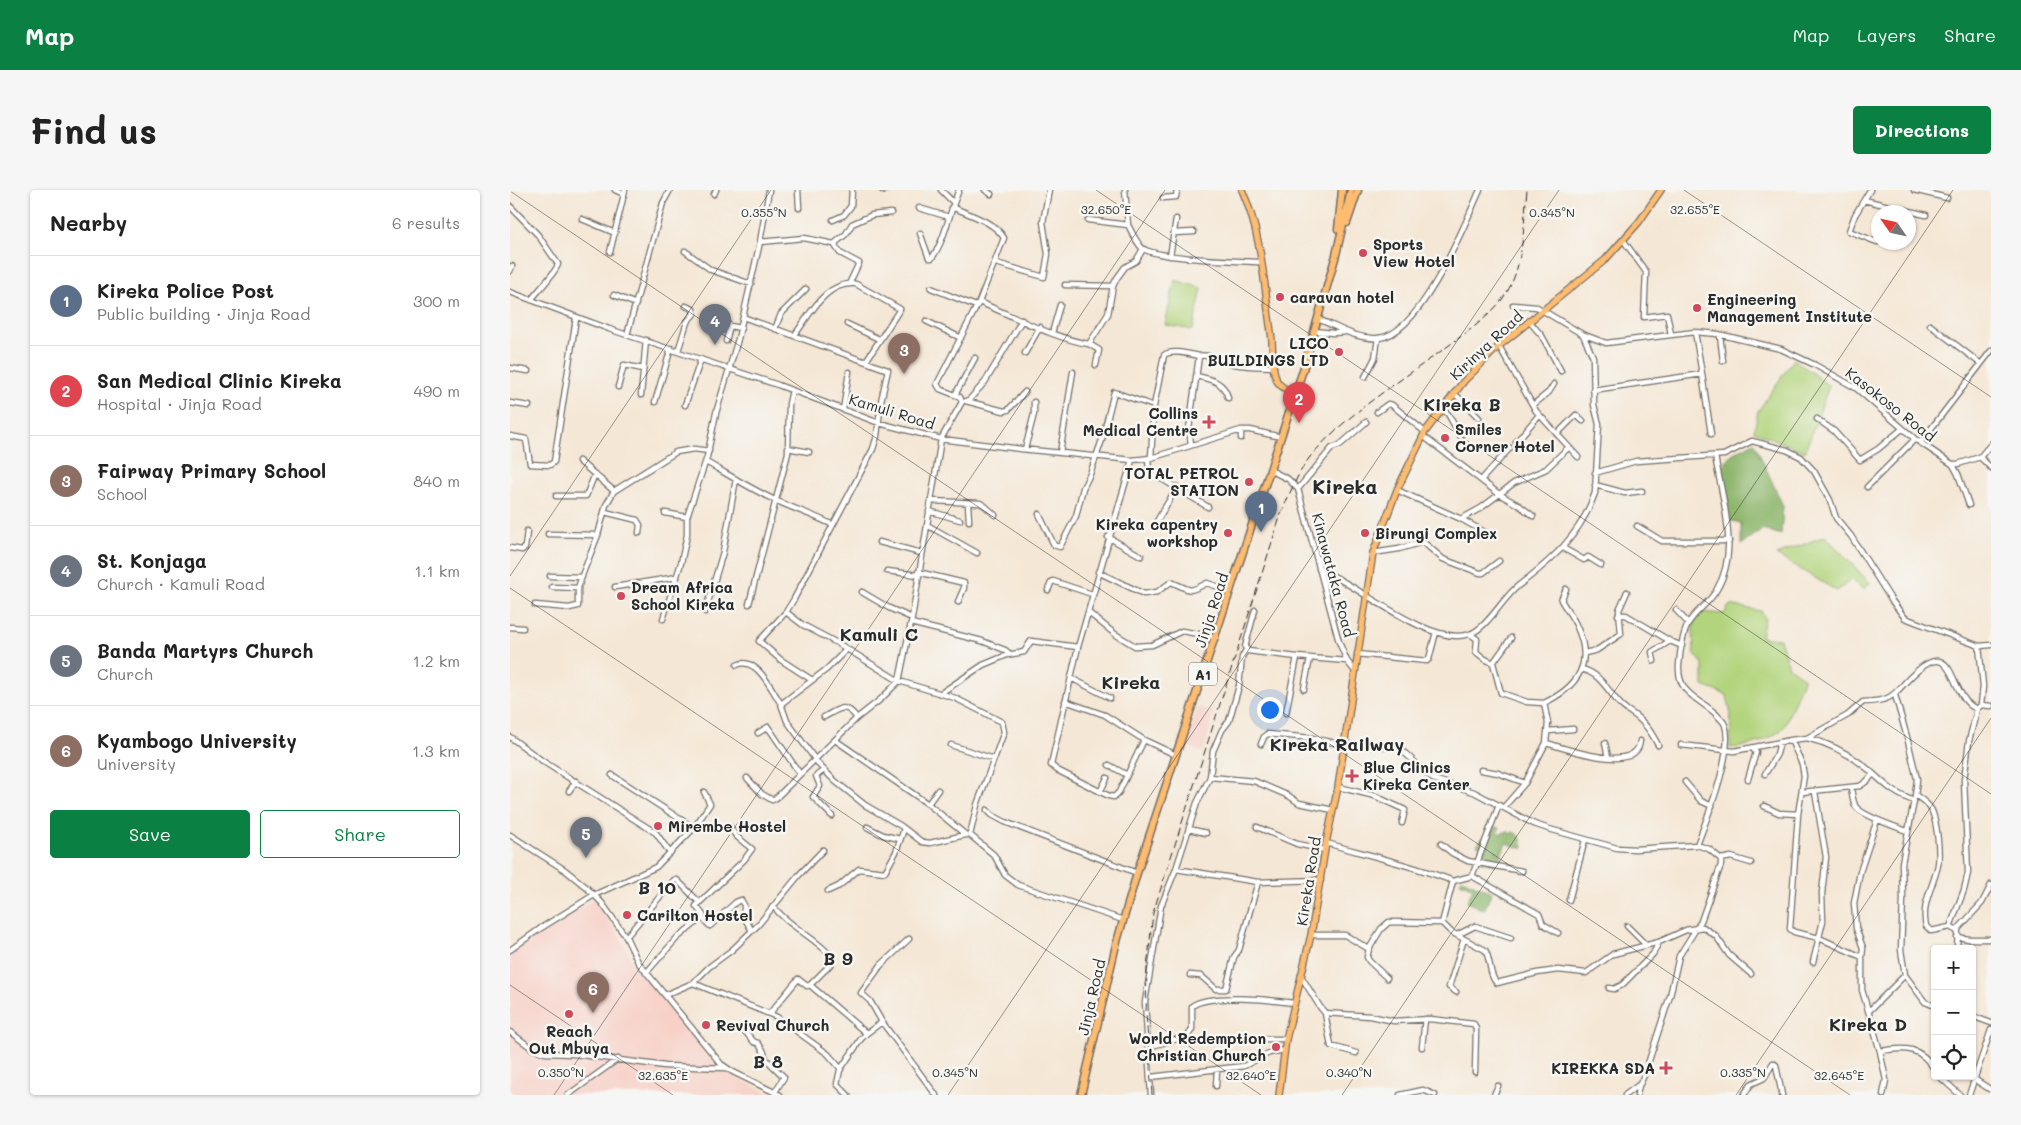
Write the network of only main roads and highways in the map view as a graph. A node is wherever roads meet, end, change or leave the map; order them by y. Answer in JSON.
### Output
{"nodes":[{"id":1,"x":1242,"y":190,"type":"edge"},
{"id":2,"x":1342,"y":190,"type":"edge"},
{"id":3,"x":1351,"y":190,"type":"edge"},
{"id":4,"x":1358,"y":190,"type":"edge"},
{"id":5,"x":1661,"y":190,"type":"edge"},
{"id":6,"x":1336,"y":255,"type":"junction"},
{"id":7,"x":1294,"y":396,"type":"junction"},
{"id":8,"x":1354,"y":670,"type":"joint"},
{"id":9,"x":1081,"y":1095,"type":"edge"},
{"id":10,"x":1278,"y":1095,"type":"edge"}],
"edges":[{"from":1,"to":7,"type":"main road"},
{"from":2,"to":6,"type":"highway"},
{"from":3,"to":6,"type":"highway","name":"Jinja Road","number":"A1"},
{"from":4,"to":6,"type":"highway"},
{"from":5,"to":8,"type":"main road","name":"Kirinya Road"},
{"from":6,"to":7,"type":"highway","name":"Jinja Road","number":"A1"},
{"from":7,"to":9,"type":"highway","name":"Jinja Road","number":"A1"},
{"from":8,"to":10,"type":"main road","name":"Kireka Road"}]}
